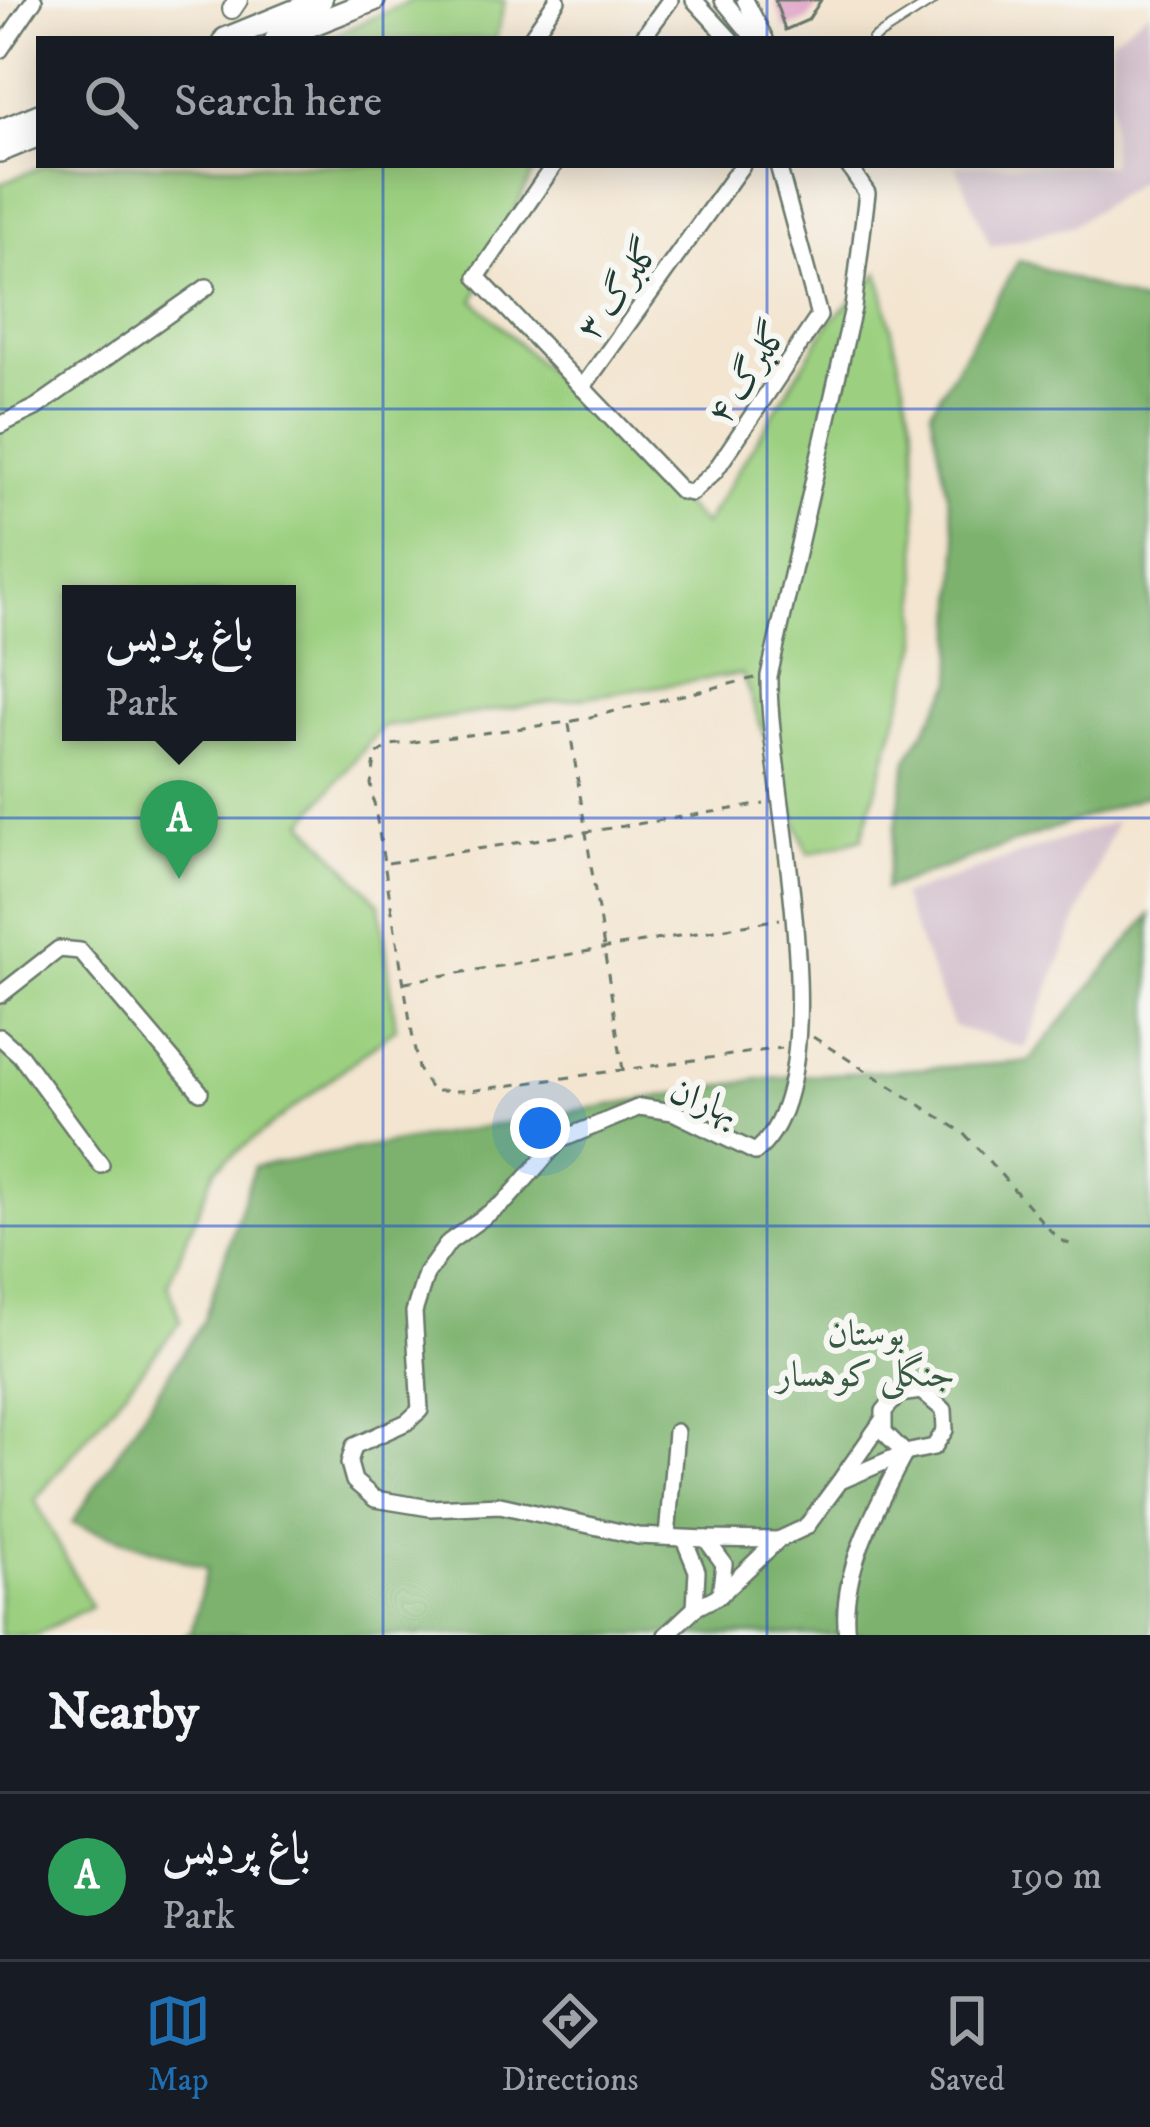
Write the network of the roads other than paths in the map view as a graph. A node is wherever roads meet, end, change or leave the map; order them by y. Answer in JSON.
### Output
{"nodes":[{"id":1,"x":34,"y":0,"type":"edge"},
{"id":2,"x":320,"y":0,"type":"edge"},
{"id":3,"x":374,"y":0,"type":"edge"},
{"id":4,"x":557,"y":0,"type":"edge"},
{"id":5,"x":670,"y":0,"type":"edge"},
{"id":6,"x":694,"y":0,"type":"edge"},
{"id":7,"x":723,"y":0,"type":"edge"},
{"id":8,"x":745,"y":0,"type":"edge"},
{"id":9,"x":934,"y":0,"type":"edge"},
{"id":10,"x":232,"y":36,"type":"edge"},
{"id":11,"x":284,"y":36,"type":"edge"},
{"id":12,"x":532,"y":36,"type":"edge"},
{"id":13,"x":644,"y":36,"type":"edge"},
{"id":14,"x":727,"y":36,"type":"edge"},
{"id":15,"x":753,"y":36,"type":"edge"},
{"id":16,"x":763,"y":36,"type":"edge"},
{"id":17,"x":878,"y":36,"type":"edge"},
{"id":18,"x":0,"y":50,"type":"edge"},
{"id":19,"x":36,"y":116,"type":"edge"},
{"id":20,"x":4,"y":124,"type":"edge"},
{"id":21,"x":36,"y":136,"type":"edge"},
{"id":22,"x":0,"y":151,"type":"edge"},
{"id":23,"x":552,"y":168,"type":"edge"},
{"id":24,"x":740,"y":168,"type":"edge"},
{"id":25,"x":779,"y":168,"type":"edge"},
{"id":26,"x":850,"y":168,"type":"edge"},
{"id":27,"x":207,"y":287,"type":"dead end"},
{"id":28,"x":582,"y":388,"type":"junction"},
{"id":29,"x":0,"y":425,"type":"edge"},
{"id":30,"x":0,"y":995,"type":"edge"},
{"id":31,"x":0,"y":1037,"type":"edge"},
{"id":32,"x":200,"y":1092,"type":"dead end"},
{"id":33,"x":100,"y":1165,"type":"dead end"},
{"id":34,"x":882,"y":1421,"type":"junction"},
{"id":35,"x":676,"y":1432,"type":"dead end"},
{"id":36,"x":905,"y":1453,"type":"junction"},
{"id":37,"x":840,"y":1480,"type":"junction"},
{"id":38,"x":675,"y":1538,"type":"junction"},
{"id":39,"x":706,"y":1539,"type":"junction"},
{"id":40,"x":778,"y":1540,"type":"junction"},
{"id":41,"x":720,"y":1595,"type":"junction"},
{"id":42,"x":695,"y":1608,"type":"junction"},
{"id":43,"x":666,"y":1635,"type":"edge"},
{"id":44,"x":847,"y":1635,"type":"edge"}],
"edges":[{"from":1,"to":18,"type":"street"},
{"from":2,"to":10,"type":"main road"},
{"from":3,"to":11,"type":"main road"},
{"from":4,"to":12,"type":"street"},
{"from":5,"to":13,"type":"street"},
{"from":6,"to":14,"type":"street"},
{"from":7,"to":15,"type":"street"},
{"from":8,"to":16,"type":"street"},
{"from":9,"to":17,"type":"lane"},
{"from":19,"to":20,"type":"main road"},
{"from":21,"to":22,"type":"main road"},
{"from":23,"to":28,"type":"street"},
{"from":24,"to":28,"type":"street","name":"گلبرگ ۳"},
{"from":25,"to":28,"type":"street","name":"گلبرگ ۴"},
{"from":26,"to":38,"type":"street","name":"بهاران"},
{"from":27,"to":29,"type":"street"},
{"from":30,"to":32,"type":"street"},
{"from":31,"to":33,"type":"street"},
{"from":34,"to":36,"type":"street"},
{"from":34,"to":36,"type":"street"},
{"from":34,"to":37,"type":"street"},
{"from":35,"to":38,"type":"street"},
{"from":36,"to":37,"type":"street"},
{"from":36,"to":44,"type":"street"},
{"from":37,"to":40,"type":"street"},
{"from":38,"to":39,"type":"street","name":"بهاران"},
{"from":38,"to":42,"type":"street"},
{"from":39,"to":40,"type":"street","name":"بهاران"},
{"from":39,"to":41,"type":"street"},
{"from":40,"to":41,"type":"street"},
{"from":41,"to":42,"type":"street"},
{"from":42,"to":43,"type":"street"}]}
